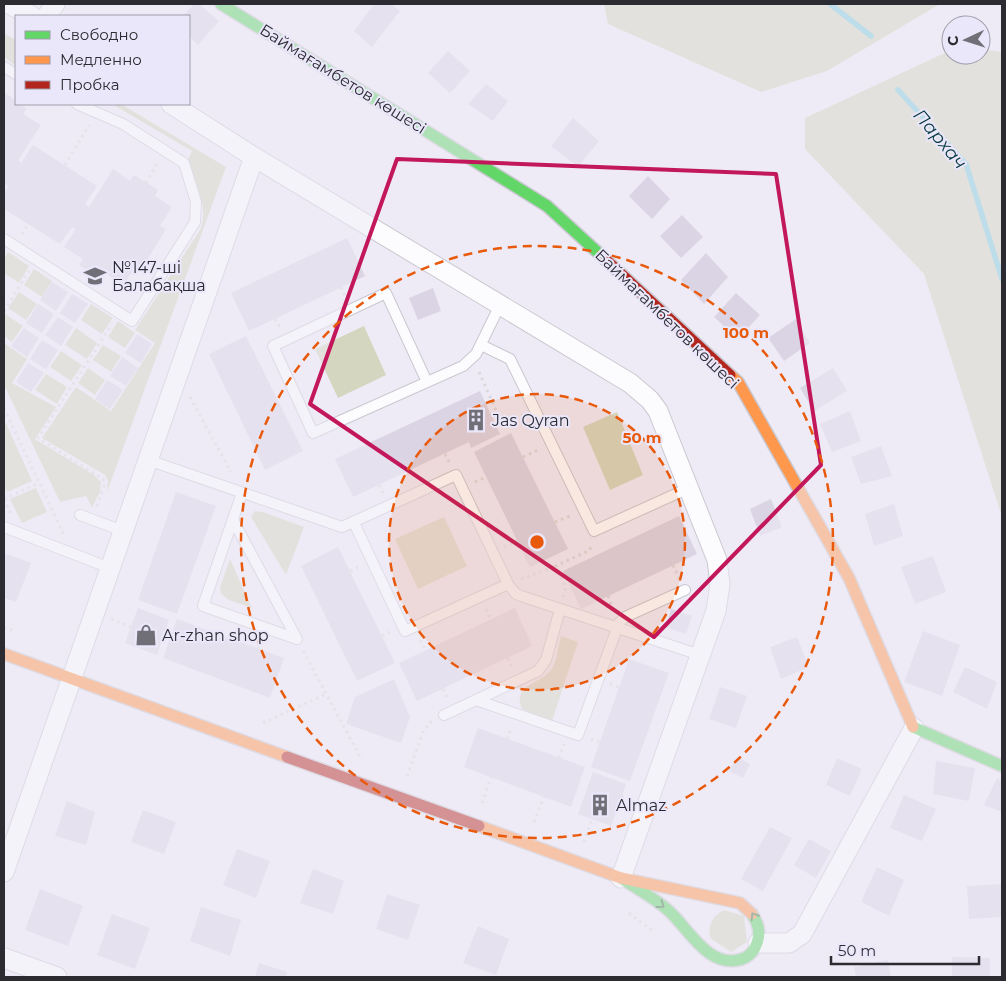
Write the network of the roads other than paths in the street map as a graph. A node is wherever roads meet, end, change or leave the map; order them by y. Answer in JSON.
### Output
{"nodes":[{"id":1,"x":9,"y":4,"type":"edge"},
{"id":2,"x":55,"y":4,"type":"edge"},
{"id":3,"x":220,"y":4,"type":"edge"},
{"id":4,"x":30,"y":15,"type":"edge"},
{"id":5,"x":49,"y":15,"type":"edge"},
{"id":6,"x":4,"y":67,"type":"edge"},
{"id":7,"x":15,"y":73,"type":"edge"},
{"id":8,"x":79,"y":105,"type":"edge"},
{"id":9,"x":173,"y":105,"type":"edge"},
{"id":10,"x":254,"y":157,"type":"junction"},
{"id":11,"x":4,"y":240,"type":"edge"},
{"id":12,"x":500,"y":305,"type":"junction"},
{"id":13,"x":481,"y":345,"type":"junction"},
{"id":14,"x":427,"y":382,"type":"junction"},
{"id":15,"x":148,"y":460,"type":"junction"},
{"id":16,"x":689,"y":488,"type":"junction"},
{"id":17,"x":242,"y":493,"type":"junction"},
{"id":18,"x":80,"y":514,"type":"dead end"},
{"id":19,"x":233,"y":520,"type":"junction"},
{"id":20,"x":354,"y":523,"type":"junction"},
{"id":21,"x":4,"y":528,"type":"edge"},
{"id":22,"x":123,"y":531,"type":"junction"},
{"id":23,"x":110,"y":568,"type":"junction"},
{"id":24,"x":508,"y":584,"type":"junction"},
{"id":25,"x":684,"y":590,"type":"dead end"},
{"id":26,"x":560,"y":609,"type":"junction"},
{"id":27,"x":615,"y":628,"type":"junction"},
{"id":28,"x":4,"y":654,"type":"edge"},
{"id":29,"x":700,"y":655,"type":"junction"},
{"id":30,"x":72,"y":678,"type":"junction"},
{"id":31,"x":476,"y":700,"type":"junction"},
{"id":32,"x":444,"y":714,"type":"road end"},
{"id":33,"x":914,"y":728,"type":"junction"},
{"id":34,"x":1002,"y":766,"type":"edge"},
{"id":35,"x":4,"y":872,"type":"edge"},
{"id":36,"x":620,"y":878,"type":"junction"},
{"id":37,"x":731,"y":902,"type":"junction"},
{"id":38,"x":713,"y":907,"type":"dead end"},
{"id":39,"x":701,"y":929,"type":"dead end"},
{"id":40,"x":758,"y":943,"type":"junction"},
{"id":41,"x":711,"y":954,"type":"junction"},
{"id":42,"x":4,"y":958,"type":"edge"},
{"id":43,"x":57,"y":977,"type":"edge"}],
"edges":[{"from":1,"to":4,"type":"street"},
{"from":2,"to":5,"type":"street"},
{"from":3,"to":33,"type":"street","name":"Баймағамбетов көшесі"},
{"from":6,"to":7,"type":"lane"},
{"from":8,"to":11,"type":"lane"},
{"from":9,"to":10,"type":"street"},
{"from":10,"to":12,"type":"street"},
{"from":10,"to":15,"type":"street"},
{"from":12,"to":13,"type":"lane"},
{"from":12,"to":16,"type":"street"},
{"from":13,"to":14,"type":"lane"},
{"from":13,"to":16,"type":"lane"},
{"from":14,"to":14,"type":"lane"},
{"from":15,"to":17,"type":"lane"},
{"from":15,"to":22,"type":"street"},
{"from":16,"to":29,"type":"street"},
{"from":17,"to":19,"type":"lane"},
{"from":17,"to":20,"type":"lane"},
{"from":18,"to":22,"type":"lane"},
{"from":19,"to":19,"type":"lane"},
{"from":20,"to":24,"type":"lane"},
{"from":20,"to":24,"type":"lane"},
{"from":21,"to":23,"type":"lane"},
{"from":22,"to":23,"type":"street"},
{"from":23,"to":30,"type":"street"},
{"from":24,"to":26,"type":"lane"},
{"from":25,"to":27,"type":"lane"},
{"from":26,"to":27,"type":"lane"},
{"from":26,"to":31,"type":"lane"},
{"from":27,"to":29,"type":"lane"},
{"from":27,"to":31,"type":"lane"},
{"from":28,"to":30,"type":"street"},
{"from":29,"to":36,"type":"street"},
{"from":30,"to":35,"type":"street"},
{"from":30,"to":36,"type":"street"},
{"from":31,"to":32,"type":"lane"},
{"from":33,"to":34,"type":"street"},
{"from":33,"to":40,"type":"street"},
{"from":36,"to":37,"type":"street"},
{"from":36,"to":41,"type":"street","one_way":true},
{"from":37,"to":38,"type":"street"},
{"from":40,"to":37,"type":"street","one_way":true},
{"from":39,"to":41,"type":"street"},
{"from":40,"to":41,"type":"street"},
{"from":42,"to":43,"type":"street"}]}
